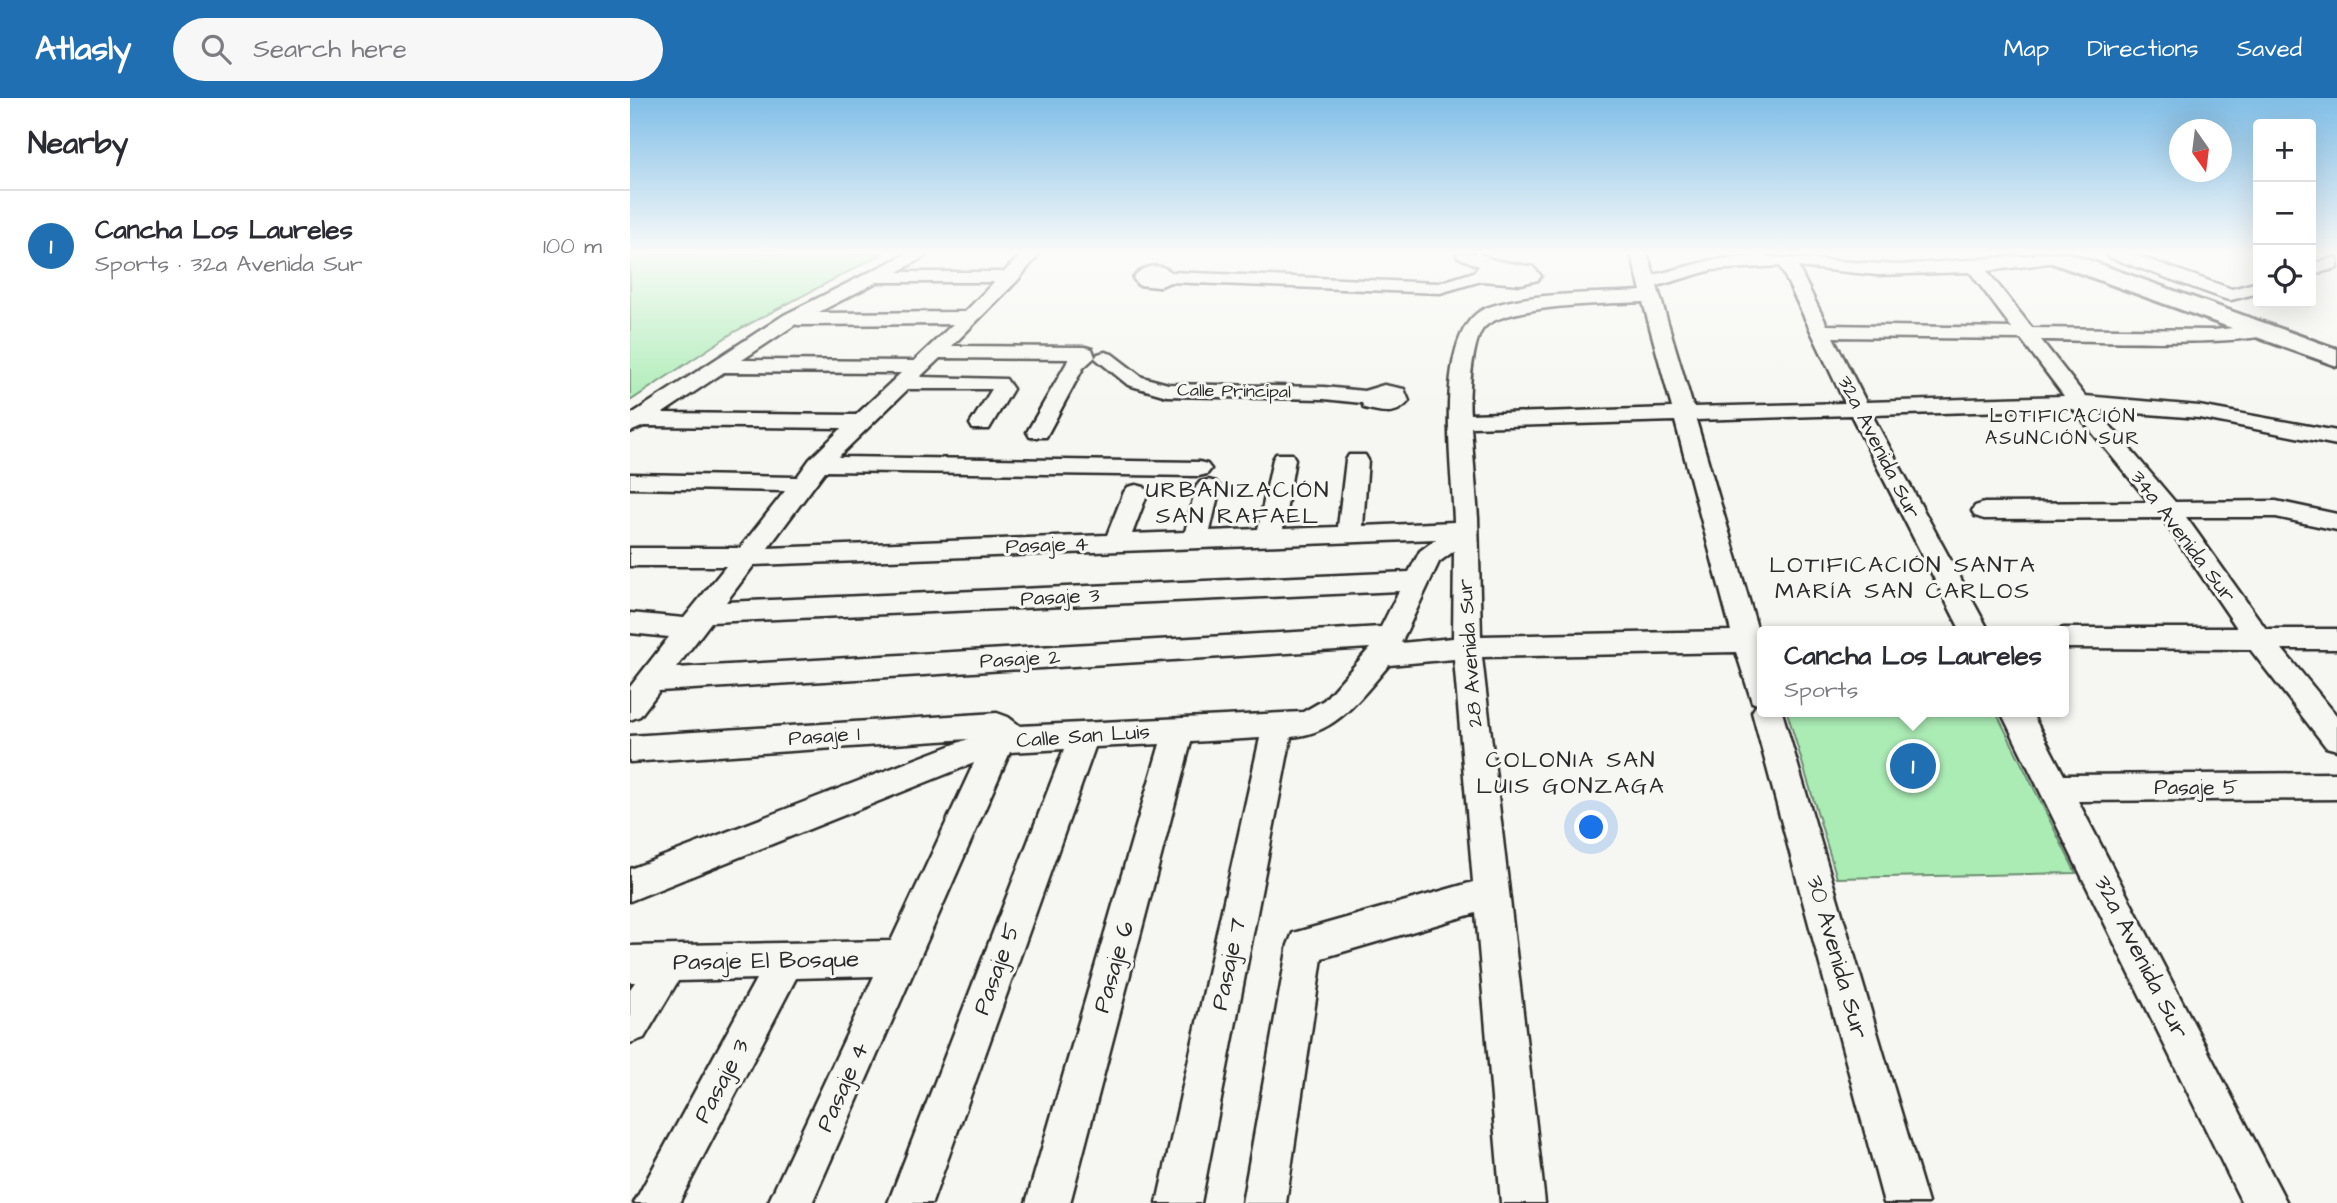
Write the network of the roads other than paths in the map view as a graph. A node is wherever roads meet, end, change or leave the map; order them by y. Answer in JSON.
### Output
{"nodes":[{"id":1,"x":818,"y":305,"type":"edge"},
{"id":2,"x":983,"y":305,"type":"edge"},
{"id":3,"x":1530,"y":305,"type":"edge"},
{"id":4,"x":1652,"y":305,"type":"edge"},
{"id":5,"x":1807,"y":305,"type":"edge"},
{"id":6,"x":2004,"y":305,"type":"edge"},
{"id":7,"x":2189,"y":305,"type":"edge"},
{"id":8,"x":2200,"y":305,"type":"edge"},
{"id":9,"x":970,"y":318,"type":"junction"},
{"id":10,"x":790,"y":319,"type":"junction"},
{"id":11,"x":1820,"y":331,"type":"junction"},
{"id":12,"x":2264,"y":331,"type":"junction"},
{"id":13,"x":2026,"y":333,"type":"junction"},
{"id":14,"x":2337,"y":349,"type":"edge"},
{"id":15,"x":1092,"y":356,"type":"junction"},
{"id":16,"x":2337,"y":358,"type":"edge"},
{"id":17,"x":927,"y":359,"type":"junction"},
{"id":18,"x":719,"y":366,"type":"junction"},
{"id":19,"x":902,"y":383,"type":"junction"},
{"id":20,"x":1371,"y":398,"type":"dead end"},
{"id":21,"x":2079,"y":402,"type":"junction"},
{"id":22,"x":1858,"y":408,"type":"junction"},
{"id":23,"x":1683,"y":413,"type":"junction"},
{"id":24,"x":1460,"y":421,"type":"junction"},
{"id":25,"x":635,"y":422,"type":"edge"},
{"id":26,"x":861,"y":422,"type":"junction"},
{"id":27,"x":981,"y":424,"type":"dead end"},
{"id":28,"x":1038,"y":432,"type":"dead end"},
{"id":29,"x":2337,"y":438,"type":"edge"},
{"id":30,"x":1284,"y":459,"type":"dead end"},
{"id":31,"x":1357,"y":460,"type":"dead end"},
{"id":32,"x":818,"y":464,"type":"junction"},
{"id":33,"x":630,"y":481,"type":"edge"},
{"id":34,"x":802,"y":484,"type":"junction"},
{"id":35,"x":1136,"y":492,"type":"dead end"},
{"id":36,"x":2168,"y":509,"type":"junction"},
{"id":37,"x":1984,"y":511,"type":"dead end"},
{"id":38,"x":2337,"y":522,"type":"edge"},
{"id":39,"x":1464,"y":530,"type":"junction"},
{"id":40,"x":1350,"y":534,"type":"junction"},
{"id":41,"x":1269,"y":537,"type":"junction"},
{"id":42,"x":1196,"y":540,"type":"junction"},
{"id":43,"x":1116,"y":543,"type":"junction"},
{"id":44,"x":630,"y":557,"type":"edge"},
{"id":45,"x":745,"y":557,"type":"junction"},
{"id":46,"x":1418,"y":581,"type":"junction"},
{"id":47,"x":696,"y":621,"type":"junction"},
{"id":48,"x":630,"y":623,"type":"edge"},
{"id":49,"x":1972,"y":626,"type":"edge"},
{"id":50,"x":2069,"y":638,"type":"edge"},
{"id":51,"x":2337,"y":639,"type":"edge"},
{"id":52,"x":2259,"y":640,"type":"junction"},
{"id":53,"x":1755,"y":641,"type":"edge"},
{"id":54,"x":1385,"y":646,"type":"junction"},
{"id":55,"x":1467,"y":647,"type":"junction"},
{"id":56,"x":637,"y":695,"type":"edge"},
{"id":57,"x":1769,"y":717,"type":"edge"},
{"id":58,"x":2019,"y":717,"type":"edge"},
{"id":59,"x":1278,"y":725,"type":"junction"},
{"id":60,"x":1180,"y":730,"type":"junction"},
{"id":61,"x":1084,"y":735,"type":"junction"},
{"id":62,"x":2337,"y":738,"type":"edge"},
{"id":63,"x":1007,"y":741,"type":"junction"},
{"id":64,"x":630,"y":749,"type":"edge"},
{"id":65,"x":2337,"y":786,"type":"edge"},
{"id":66,"x":2055,"y":788,"type":"junction"},
{"id":67,"x":630,"y":885,"type":"edge"},
{"id":68,"x":1493,"y":892,"type":"junction"},
{"id":69,"x":787,"y":958,"type":"junction"},
{"id":70,"x":902,"y":958,"type":"junction"},
{"id":71,"x":668,"y":963,"type":"junction"},
{"id":72,"x":630,"y":964,"type":"edge"},
{"id":73,"x":630,"y":1024,"type":"edge"},
{"id":74,"x":656,"y":1203,"type":"edge"},
{"id":75,"x":790,"y":1203,"type":"edge"},
{"id":76,"x":910,"y":1203,"type":"edge"},
{"id":77,"x":1048,"y":1203,"type":"edge"},
{"id":78,"x":1179,"y":1203,"type":"edge"},
{"id":79,"x":1264,"y":1203,"type":"edge"},
{"id":80,"x":1524,"y":1203,"type":"edge"},
{"id":81,"x":1906,"y":1203,"type":"edge"},
{"id":82,"x":2265,"y":1203,"type":"edge"}],
"edges":[{"from":1,"to":10,"type":"street"},
{"from":2,"to":9,"type":"street"},
{"from":3,"to":24,"type":"street","name":"28 Avenida Sur"},
{"from":4,"to":23,"type":"street"},
{"from":5,"to":11,"type":"street","name":"32a Avenida Sur"},
{"from":6,"to":13,"type":"street","name":"34a Avenida Sur"},
{"from":7,"to":12,"type":"highway"},
{"from":8,"to":14,"type":"highway"},
{"from":9,"to":10,"type":"street"},
{"from":9,"to":17,"type":"street"},
{"from":10,"to":18,"type":"street"},
{"from":11,"to":13,"type":"street"},
{"from":11,"to":22,"type":"street","name":"32a Avenida Sur"},
{"from":12,"to":13,"type":"street"},
{"from":12,"to":16,"type":"highway"},
{"from":13,"to":21,"type":"street","name":"34a Avenida Sur"},
{"from":15,"to":17,"type":"street"},
{"from":15,"to":20,"type":"street","name":"Calle Principal"},
{"from":15,"to":28,"type":"street"},
{"from":17,"to":18,"type":"street"},
{"from":17,"to":19,"type":"street"},
{"from":18,"to":25,"type":"street"},
{"from":19,"to":26,"type":"street"},
{"from":19,"to":27,"type":"street"},
{"from":21,"to":22,"type":"street"},
{"from":21,"to":29,"type":"street"},
{"from":21,"to":36,"type":"street","name":"34a Avenida Sur"},
{"from":22,"to":23,"type":"street"},
{"from":22,"to":49,"type":"street","name":"32a Avenida Sur"},
{"from":23,"to":24,"type":"street"},
{"from":23,"to":53,"type":"street"},
{"from":24,"to":39,"type":"street","name":"28 Avenida Sur"},
{"from":25,"to":26,"type":"street"},
{"from":26,"to":32,"type":"street"},
{"from":30,"to":41,"type":"street"},
{"from":31,"to":40,"type":"street"},
{"from":32,"to":34,"type":"street"},
{"from":32,"to":42,"type":"street"},
{"from":33,"to":34,"type":"street"},
{"from":34,"to":45,"type":"street"},
{"from":35,"to":43,"type":"street"},
{"from":36,"to":37,"type":"street"},
{"from":36,"to":38,"type":"street"},
{"from":36,"to":52,"type":"street","name":"34a Avenida Sur"},
{"from":39,"to":40,"type":"street","name":"Pasaje 4"},
{"from":39,"to":46,"type":"street","name":"Calle San Luis"},
{"from":39,"to":55,"type":"street","name":"28 Avenida Sur"},
{"from":40,"to":41,"type":"street","name":"Pasaje 4"},
{"from":41,"to":42,"type":"street","name":"Pasaje 4"},
{"from":42,"to":43,"type":"street","name":"Pasaje 4"},
{"from":43,"to":45,"type":"street","name":"Pasaje 4"},
{"from":44,"to":45,"type":"street","name":"Pasaje 4"},
{"from":45,"to":47,"type":"street"},
{"from":46,"to":47,"type":"street","name":"Pasaje 3"},
{"from":46,"to":54,"type":"street","name":"Calle San Luis"},
{"from":47,"to":48,"type":"street"},
{"from":47,"to":56,"type":"street"},
{"from":50,"to":52,"type":"street"},
{"from":51,"to":52,"type":"street"},
{"from":52,"to":62,"type":"street","name":"34a Avenida Sur"},
{"from":53,"to":55,"type":"street","name":"Pasaje 2"},
{"from":54,"to":55,"type":"street","name":"Pasaje 2"},
{"from":54,"to":56,"type":"street","name":"Pasaje 2"},
{"from":54,"to":59,"type":"street","name":"Calle San Luis"},
{"from":55,"to":68,"type":"street","name":"28 Avenida Sur"},
{"from":57,"to":81,"type":"street","name":"30 Avenida Sur"},
{"from":58,"to":66,"type":"street","name":"32a Avenida Sur"},
{"from":59,"to":60,"type":"street","name":"Calle San Luis"},
{"from":59,"to":78,"type":"street","name":"Pasaje 7"},
{"from":60,"to":61,"type":"street","name":"Calle San Luis"},
{"from":60,"to":77,"type":"street","name":"Pasaje 6"},
{"from":61,"to":63,"type":"street","name":"Calle San Luis"},
{"from":61,"to":76,"type":"street","name":"Pasaje 5"},
{"from":63,"to":64,"type":"street","name":"Pasaje 1"},
{"from":63,"to":67,"type":"street","name":"Calle San Luis"},
{"from":63,"to":70,"type":"street","name":"Pasaje 4"},
{"from":65,"to":66,"type":"street","name":"Pasaje 5"},
{"from":66,"to":82,"type":"street","name":"32a Avenida Sur"},
{"from":68,"to":79,"type":"street"},
{"from":68,"to":80,"type":"street","name":"28 Avenida Sur"},
{"from":69,"to":70,"type":"street","name":"Pasaje El Bosque"},
{"from":69,"to":71,"type":"street","name":"Pasaje El Bosque"},
{"from":69,"to":74,"type":"street","name":"Pasaje 3"},
{"from":70,"to":75,"type":"street","name":"Pasaje 4"},
{"from":71,"to":72,"type":"street","name":"Pasaje El Bosque"},
{"from":71,"to":73,"type":"street"}]}
